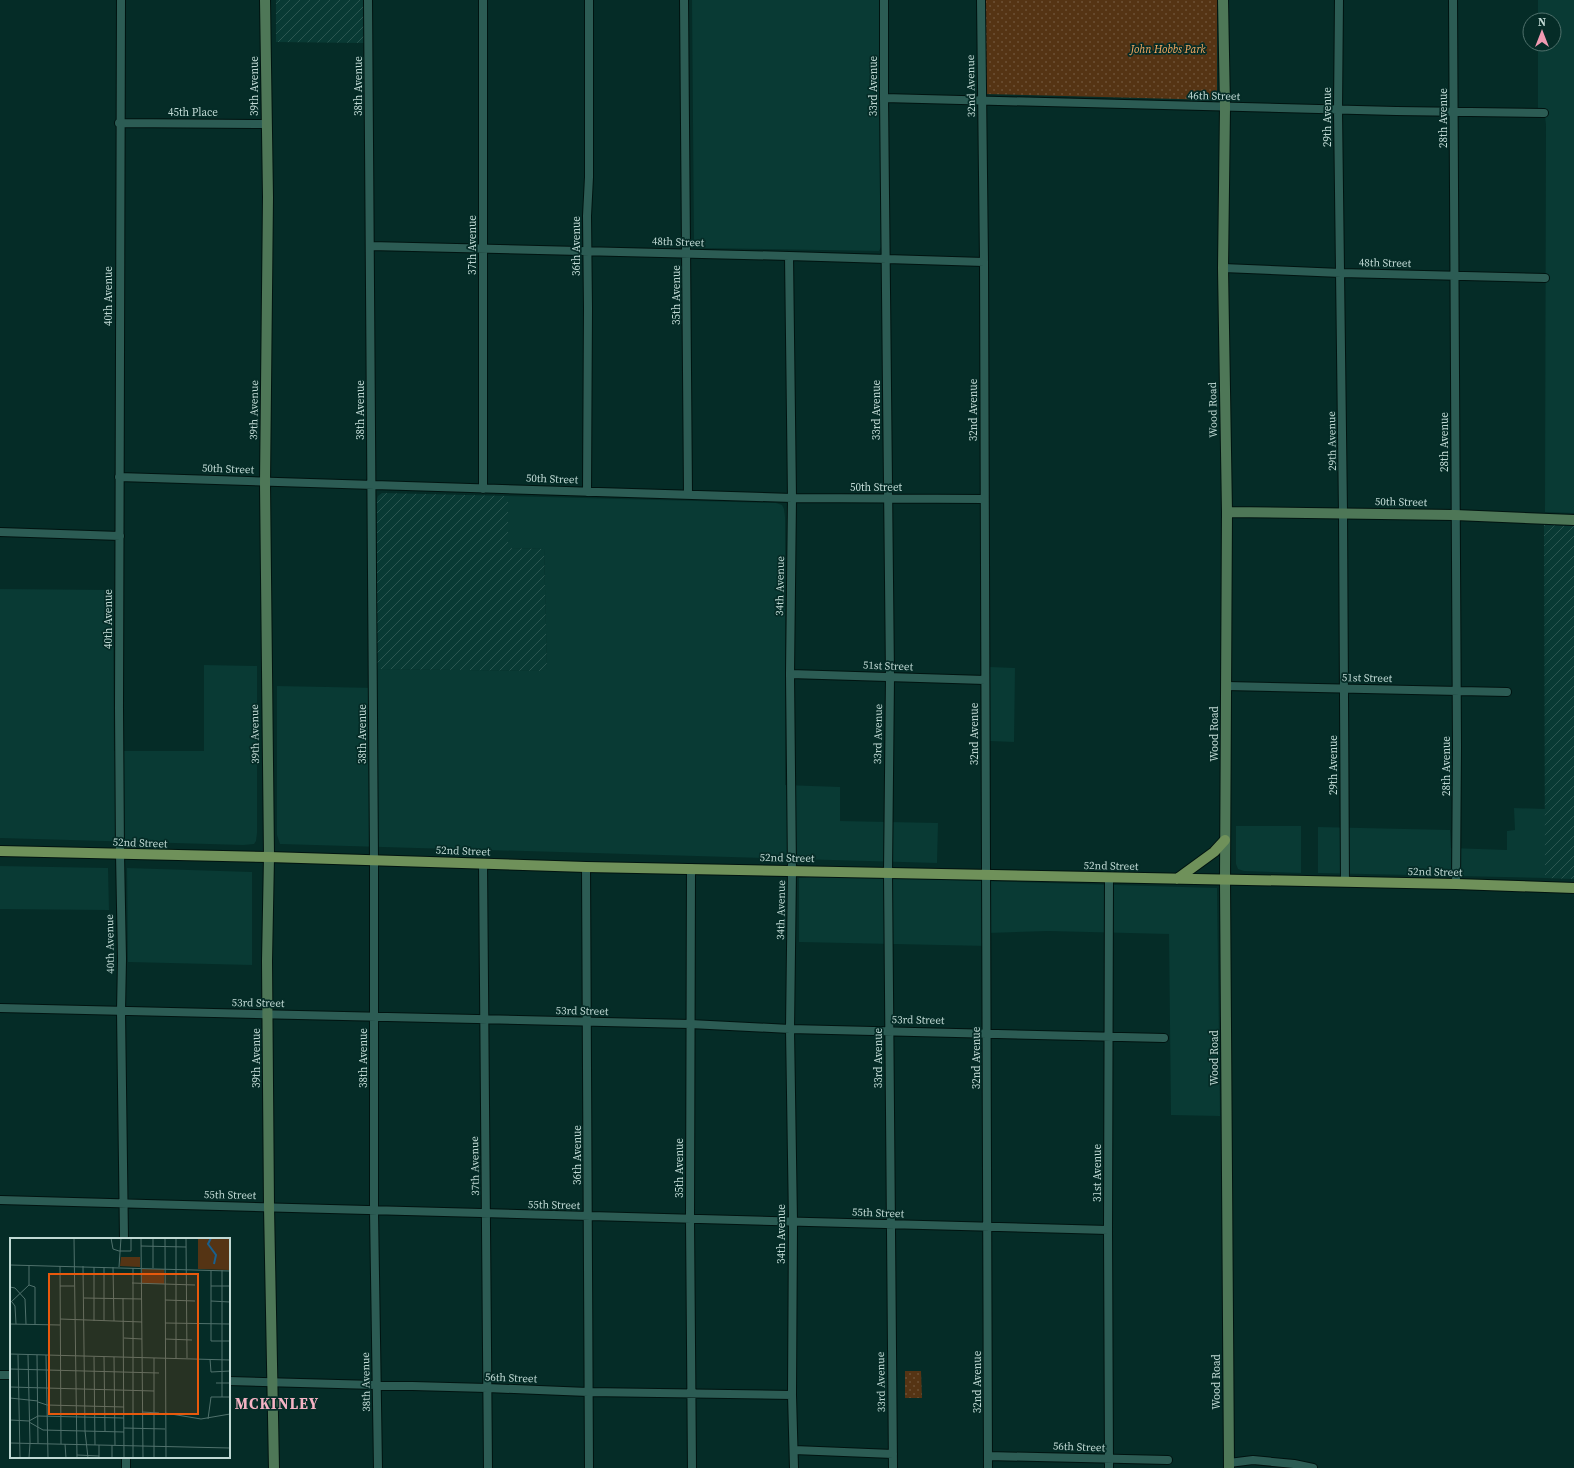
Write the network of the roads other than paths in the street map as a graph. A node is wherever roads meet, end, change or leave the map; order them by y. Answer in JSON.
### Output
{"nodes":[{"id":1,"x":121,"y":0,"type":"edge"},
{"id":2,"x":265,"y":0,"type":"edge"},
{"id":3,"x":368,"y":0,"type":"edge"},
{"id":4,"x":483,"y":0,"type":"edge"},
{"id":5,"x":589,"y":0,"type":"edge"},
{"id":6,"x":684,"y":0,"type":"edge"},
{"id":7,"x":884,"y":0,"type":"edge"},
{"id":8,"x":981,"y":0,"type":"edge"},
{"id":9,"x":1223,"y":0,"type":"edge"},
{"id":10,"x":1339,"y":0,"type":"edge"},
{"id":11,"x":1453,"y":0,"type":"edge"},
{"id":12,"x":884,"y":98,"type":"junction"},
{"id":13,"x":982,"y":100,"type":"junction"},
{"id":14,"x":1225,"y":107,"type":"junction"},
{"id":15,"x":1338,"y":110,"type":"junction"},
{"id":16,"x":1454,"y":113,"type":"junction"},
{"id":17,"x":1544,"y":113,"type":"dead end"},
{"id":18,"x":120,"y":122,"type":"junction"},
{"id":19,"x":266,"y":124,"type":"junction"},
{"id":20,"x":370,"y":246,"type":"junction"},
{"id":21,"x":484,"y":249,"type":"junction"},
{"id":22,"x":587,"y":251,"type":"junction"},
{"id":23,"x":687,"y":253,"type":"junction"},
{"id":24,"x":789,"y":256,"type":"junction"},
{"id":25,"x":886,"y":260,"type":"junction"},
{"id":26,"x":984,"y":262,"type":"junction"},
{"id":27,"x":1224,"y":268,"type":"junction"},
{"id":28,"x":1340,"y":273,"type":"junction"},
{"id":29,"x":1454,"y":276,"type":"junction"},
{"id":30,"x":1545,"y":278,"type":"dead end"},
{"id":31,"x":119,"y":477,"type":"junction"},
{"id":32,"x":265,"y":483,"type":"junction"},
{"id":33,"x":371,"y":485,"type":"junction"},
{"id":34,"x":483,"y":489,"type":"junction"},
{"id":35,"x":587,"y":492,"type":"junction"},
{"id":36,"x":688,"y":494,"type":"junction"},
{"id":37,"x":792,"y":498,"type":"junction"},
{"id":38,"x":888,"y":499,"type":"junction"},
{"id":39,"x":984,"y":500,"type":"junction"},
{"id":40,"x":1226,"y":512,"type":"junction"},
{"id":41,"x":1344,"y":513,"type":"junction"},
{"id":42,"x":1455,"y":515,"type":"junction"},
{"id":43,"x":1574,"y":520,"type":"edge"},
{"id":44,"x":0,"y":532,"type":"edge"},
{"id":45,"x":120,"y":536,"type":"junction"},
{"id":46,"x":790,"y":674,"type":"junction"},
{"id":47,"x":890,"y":677,"type":"junction"},
{"id":48,"x":985,"y":680,"type":"junction"},
{"id":49,"x":1226,"y":686,"type":"junction"},
{"id":50,"x":1344,"y":688,"type":"junction"},
{"id":51,"x":1457,"y":691,"type":"junction"},
{"id":52,"x":1507,"y":692,"type":"dead end"},
{"id":53,"x":1225,"y":840,"type":"junction"},
{"id":54,"x":0,"y":851,"type":"edge"},
{"id":55,"x":120,"y":854,"type":"junction"},
{"id":56,"x":269,"y":857,"type":"junction"},
{"id":57,"x":374,"y":860,"type":"junction"},
{"id":58,"x":483,"y":863,"type":"junction"},
{"id":59,"x":586,"y":867,"type":"junction"},
{"id":60,"x":691,"y":868,"type":"junction"},
{"id":61,"x":792,"y":870,"type":"junction"},
{"id":62,"x":888,"y":872,"type":"junction"},
{"id":63,"x":986,"y":875,"type":"junction"},
{"id":64,"x":1109,"y":878,"type":"junction"},
{"id":65,"x":1176,"y":880,"type":"junction"},
{"id":66,"x":1225,"y":881,"type":"junction"},
{"id":67,"x":1345,"y":882,"type":"junction"},
{"id":68,"x":1456,"y":884,"type":"junction"},
{"id":69,"x":1574,"y":888,"type":"edge"},
{"id":70,"x":0,"y":1008,"type":"edge"},
{"id":71,"x":121,"y":1011,"type":"junction"},
{"id":72,"x":268,"y":1014,"type":"junction"},
{"id":73,"x":374,"y":1017,"type":"junction"},
{"id":74,"x":484,"y":1020,"type":"junction"},
{"id":75,"x":588,"y":1022,"type":"junction"},
{"id":76,"x":690,"y":1024,"type":"junction"},
{"id":77,"x":790,"y":1029,"type":"junction"},
{"id":78,"x":889,"y":1031,"type":"junction"},
{"id":79,"x":987,"y":1033,"type":"junction"},
{"id":80,"x":1108,"y":1036,"type":"junction"},
{"id":81,"x":1164,"y":1038,"type":"dead end"},
{"id":82,"x":0,"y":1200,"type":"edge"},
{"id":83,"x":123,"y":1204,"type":"junction"},
{"id":84,"x":269,"y":1207,"type":"junction"},
{"id":85,"x":374,"y":1211,"type":"junction"},
{"id":86,"x":486,"y":1214,"type":"junction"},
{"id":87,"x":589,"y":1216,"type":"junction"},
{"id":88,"x":690,"y":1219,"type":"junction"},
{"id":89,"x":793,"y":1222,"type":"junction"},
{"id":90,"x":890,"y":1224,"type":"junction"},
{"id":91,"x":988,"y":1227,"type":"junction"},
{"id":92,"x":1108,"y":1230,"type":"junction"},
{"id":93,"x":124,"y":1238,"type":"edge"},
{"id":94,"x":230,"y":1381,"type":"edge"},
{"id":95,"x":273,"y":1382,"type":"junction"},
{"id":96,"x":378,"y":1386,"type":"junction"},
{"id":97,"x":488,"y":1388,"type":"junction"},
{"id":98,"x":588,"y":1392,"type":"junction"},
{"id":99,"x":692,"y":1393,"type":"junction"},
{"id":100,"x":792,"y":1395,"type":"junction"},
{"id":101,"x":794,"y":1450,"type":"junction"},
{"id":102,"x":893,"y":1454,"type":"junction"},
{"id":103,"x":988,"y":1456,"type":"junction"},
{"id":104,"x":1109,"y":1458,"type":"junction"},
{"id":105,"x":1168,"y":1460,"type":"dead end"},
{"id":106,"x":1229,"y":1466,"type":"edge"},
{"id":107,"x":274,"y":1468,"type":"edge"},
{"id":108,"x":378,"y":1468,"type":"edge"},
{"id":109,"x":488,"y":1468,"type":"edge"},
{"id":110,"x":589,"y":1468,"type":"edge"},
{"id":111,"x":692,"y":1468,"type":"edge"},
{"id":112,"x":794,"y":1468,"type":"edge"},
{"id":113,"x":893,"y":1468,"type":"edge"},
{"id":114,"x":988,"y":1468,"type":"edge"},
{"id":115,"x":1109,"y":1468,"type":"edge"},
{"id":116,"x":1313,"y":1468,"type":"edge"}],
"edges":[{"from":1,"to":18,"type":"street","name":"40th Avenue"},
{"from":2,"to":19,"type":"street","name":"39th Avenue"},
{"from":3,"to":20,"type":"street","name":"38th Avenue"},
{"from":4,"to":21,"type":"street","name":"37th Avenue"},
{"from":5,"to":22,"type":"street","name":"36th Avenue"},
{"from":6,"to":23,"type":"street","name":"35th Avenue"},
{"from":7,"to":12,"type":"street","name":"33rd Avenue"},
{"from":8,"to":13,"type":"street","name":"32nd Avenue"},
{"from":9,"to":14,"type":"street","name":"Wood Road"},
{"from":10,"to":15,"type":"street","name":"29th Avenue"},
{"from":11,"to":16,"type":"street","name":"28th Avenue"},
{"from":12,"to":13,"type":"street","name":"46th Street"},
{"from":12,"to":25,"type":"street","name":"33rd Avenue"},
{"from":13,"to":14,"type":"street","name":"46th Street"},
{"from":13,"to":26,"type":"street","name":"32nd Avenue"},
{"from":14,"to":15,"type":"street","name":"46th Street"},
{"from":14,"to":27,"type":"street","name":"Wood Road"},
{"from":15,"to":16,"type":"street","name":"46th Street"},
{"from":15,"to":28,"type":"street","name":"29th Avenue"},
{"from":16,"to":17,"type":"street","name":"46th Street"},
{"from":16,"to":29,"type":"street","name":"28th Avenue"},
{"from":18,"to":19,"type":"street","name":"45th Place"},
{"from":18,"to":31,"type":"street","name":"40th Avenue"},
{"from":19,"to":32,"type":"street","name":"39th Avenue"},
{"from":20,"to":21,"type":"street","name":"48th Street"},
{"from":20,"to":33,"type":"street","name":"38th Avenue"},
{"from":21,"to":22,"type":"street","name":"48th Street"},
{"from":21,"to":34,"type":"street","name":"37th Avenue"},
{"from":22,"to":23,"type":"street","name":"48th Street"},
{"from":22,"to":35,"type":"street","name":"36th Avenue"},
{"from":23,"to":24,"type":"street","name":"48th Street"},
{"from":23,"to":36,"type":"street","name":"35th Avenue"},
{"from":24,"to":25,"type":"street","name":"48th Street"},
{"from":24,"to":37,"type":"street","name":"34th Avenue"},
{"from":25,"to":26,"type":"street","name":"48th Street"},
{"from":25,"to":38,"type":"street","name":"33rd Avenue"},
{"from":26,"to":39,"type":"street","name":"32nd Avenue"},
{"from":27,"to":28,"type":"street","name":"48th Street"},
{"from":27,"to":40,"type":"street","name":"Wood Road"},
{"from":28,"to":29,"type":"street","name":"48th Street"},
{"from":28,"to":41,"type":"street","name":"29th Avenue"},
{"from":29,"to":30,"type":"street","name":"48th Street"},
{"from":29,"to":42,"type":"street","name":"28th Avenue"},
{"from":31,"to":32,"type":"street","name":"50th Street"},
{"from":31,"to":45,"type":"street","name":"40th Avenue"},
{"from":32,"to":33,"type":"street","name":"50th Street"},
{"from":32,"to":56,"type":"street","name":"39th Avenue"},
{"from":33,"to":34,"type":"street","name":"50th Street"},
{"from":33,"to":57,"type":"street","name":"38th Avenue"},
{"from":34,"to":35,"type":"street","name":"50th Street"},
{"from":35,"to":36,"type":"street","name":"50th Street"},
{"from":36,"to":37,"type":"street","name":"50th Street"},
{"from":37,"to":38,"type":"street","name":"50th Street"},
{"from":37,"to":46,"type":"street","name":"34th Avenue"},
{"from":38,"to":39,"type":"street","name":"50th Street"},
{"from":38,"to":47,"type":"street","name":"33rd Avenue"},
{"from":39,"to":48,"type":"street","name":"32nd Avenue"},
{"from":40,"to":41,"type":"street","name":"50th Street"},
{"from":40,"to":49,"type":"street","name":"Wood Road"},
{"from":41,"to":42,"type":"street","name":"50th Street"},
{"from":41,"to":50,"type":"street","name":"29th Avenue"},
{"from":42,"to":43,"type":"street","name":"50th Street"},
{"from":42,"to":51,"type":"street","name":"28th Avenue"},
{"from":44,"to":45,"type":"street"},
{"from":45,"to":55,"type":"street","name":"40th Avenue"},
{"from":46,"to":47,"type":"street","name":"51st Street"},
{"from":46,"to":61,"type":"street","name":"34th Avenue"},
{"from":47,"to":48,"type":"street","name":"51st Street"},
{"from":47,"to":62,"type":"street","name":"33rd Avenue"},
{"from":48,"to":63,"type":"street","name":"32nd Avenue"},
{"from":49,"to":50,"type":"street","name":"51st Street"},
{"from":49,"to":53,"type":"street","name":"Wood Road"},
{"from":50,"to":51,"type":"street","name":"51st Street"},
{"from":50,"to":67,"type":"street","name":"29th Avenue"},
{"from":51,"to":52,"type":"street","name":"51st Street"},
{"from":51,"to":68,"type":"street","name":"28th Avenue"},
{"from":53,"to":65,"type":"main road"},
{"from":53,"to":66,"type":"street","name":"Wood Road"},
{"from":54,"to":55,"type":"main road","name":"52nd Street"},
{"from":55,"to":56,"type":"main road","name":"52nd Street"},
{"from":55,"to":71,"type":"street","name":"40th Avenue"},
{"from":56,"to":57,"type":"main road","name":"52nd Street"},
{"from":56,"to":72,"type":"street","name":"39th Avenue"},
{"from":57,"to":58,"type":"main road","name":"52nd Street"},
{"from":57,"to":73,"type":"street","name":"38th Avenue"},
{"from":58,"to":59,"type":"main road","name":"52nd Street"},
{"from":58,"to":74,"type":"street","name":"37th Avenue"},
{"from":59,"to":60,"type":"main road","name":"52nd Street"},
{"from":59,"to":75,"type":"street","name":"36th Avenue"},
{"from":60,"to":61,"type":"main road","name":"52nd Street"},
{"from":60,"to":76,"type":"street","name":"35th Avenue"},
{"from":61,"to":62,"type":"main road","name":"52nd Street"},
{"from":61,"to":77,"type":"street","name":"34th Avenue"},
{"from":62,"to":63,"type":"main road","name":"52nd Street"},
{"from":62,"to":78,"type":"street","name":"33rd Avenue"},
{"from":63,"to":64,"type":"main road","name":"52nd Street"},
{"from":63,"to":79,"type":"street","name":"32nd Avenue"},
{"from":64,"to":65,"type":"main road","name":"52nd Street"},
{"from":64,"to":80,"type":"street","name":"31st Avenue"},
{"from":65,"to":66,"type":"main road","name":"52nd Street"},
{"from":66,"to":67,"type":"main road","name":"52nd Street"},
{"from":66,"to":106,"type":"street","name":"Wood Road"},
{"from":67,"to":68,"type":"main road","name":"52nd Street"},
{"from":68,"to":69,"type":"main road","name":"52nd Street"},
{"from":70,"to":71,"type":"street","name":"53rd Street"},
{"from":71,"to":72,"type":"street","name":"53rd Street"},
{"from":71,"to":83,"type":"street","name":"40th Avenue"},
{"from":72,"to":73,"type":"street","name":"53rd Street"},
{"from":72,"to":84,"type":"street","name":"39th Avenue"},
{"from":73,"to":74,"type":"street","name":"53rd Street"},
{"from":73,"to":85,"type":"street","name":"38th Avenue"},
{"from":74,"to":75,"type":"street","name":"53rd Street"},
{"from":74,"to":86,"type":"street","name":"37th Avenue"},
{"from":75,"to":76,"type":"street","name":"53rd Street"},
{"from":75,"to":87,"type":"street","name":"36th Avenue"},
{"from":76,"to":77,"type":"street","name":"53rd Street"},
{"from":76,"to":88,"type":"street","name":"35th Avenue"},
{"from":77,"to":78,"type":"street","name":"53rd Street"},
{"from":77,"to":89,"type":"street","name":"34th Avenue"},
{"from":78,"to":79,"type":"street","name":"53rd Street"},
{"from":78,"to":90,"type":"street","name":"33rd Avenue"},
{"from":79,"to":80,"type":"street","name":"53rd Street"},
{"from":79,"to":91,"type":"street","name":"32nd Avenue"},
{"from":80,"to":81,"type":"street","name":"53rd Street"},
{"from":80,"to":92,"type":"street","name":"31st Avenue"},
{"from":82,"to":83,"type":"street","name":"55th Street"},
{"from":83,"to":84,"type":"street","name":"55th Street"},
{"from":83,"to":93,"type":"street","name":"40th Avenue"},
{"from":84,"to":85,"type":"street","name":"55th Street"},
{"from":84,"to":95,"type":"street","name":"39th Avenue"},
{"from":85,"to":86,"type":"street","name":"55th Street"},
{"from":85,"to":96,"type":"street","name":"38th Avenue"},
{"from":86,"to":87,"type":"street","name":"55th Street"},
{"from":86,"to":97,"type":"street","name":"37th Avenue"},
{"from":87,"to":88,"type":"street","name":"55th Street"},
{"from":87,"to":98,"type":"street","name":"36th Avenue"},
{"from":88,"to":89,"type":"street","name":"55th Street"},
{"from":88,"to":99,"type":"street","name":"35th Avenue"},
{"from":89,"to":90,"type":"street","name":"55th Street"},
{"from":89,"to":100,"type":"street","name":"34th Avenue"},
{"from":90,"to":91,"type":"street","name":"55th Street"},
{"from":90,"to":102,"type":"street","name":"33rd Avenue"},
{"from":91,"to":92,"type":"street","name":"55th Street"},
{"from":91,"to":103,"type":"street","name":"32nd Avenue"},
{"from":92,"to":104,"type":"street","name":"31st Avenue"},
{"from":94,"to":95,"type":"street","name":"56th Street"},
{"from":95,"to":96,"type":"street","name":"56th Street"},
{"from":95,"to":107,"type":"street","name":"39th Avenue"},
{"from":96,"to":97,"type":"street","name":"56th Street"},
{"from":96,"to":108,"type":"street","name":"38th Avenue"},
{"from":97,"to":98,"type":"street","name":"56th Street"},
{"from":97,"to":109,"type":"street","name":"37th Avenue"},
{"from":98,"to":99,"type":"street","name":"56th Street"},
{"from":98,"to":110,"type":"street","name":"36th Avenue"},
{"from":99,"to":100,"type":"street","name":"56th Street"},
{"from":99,"to":111,"type":"street","name":"35th Avenue"},
{"from":100,"to":101,"type":"street","name":"34th Avenue"},
{"from":101,"to":102,"type":"street"},
{"from":101,"to":112,"type":"street","name":"34th Avenue"},
{"from":102,"to":113,"type":"street","name":"33rd Avenue"},
{"from":103,"to":104,"type":"street","name":"56th Street"},
{"from":103,"to":114,"type":"street","name":"32nd Avenue"},
{"from":104,"to":105,"type":"street","name":"56th Street"},
{"from":104,"to":115,"type":"street","name":"31st Avenue"},
{"from":106,"to":116,"type":"street"}]}
